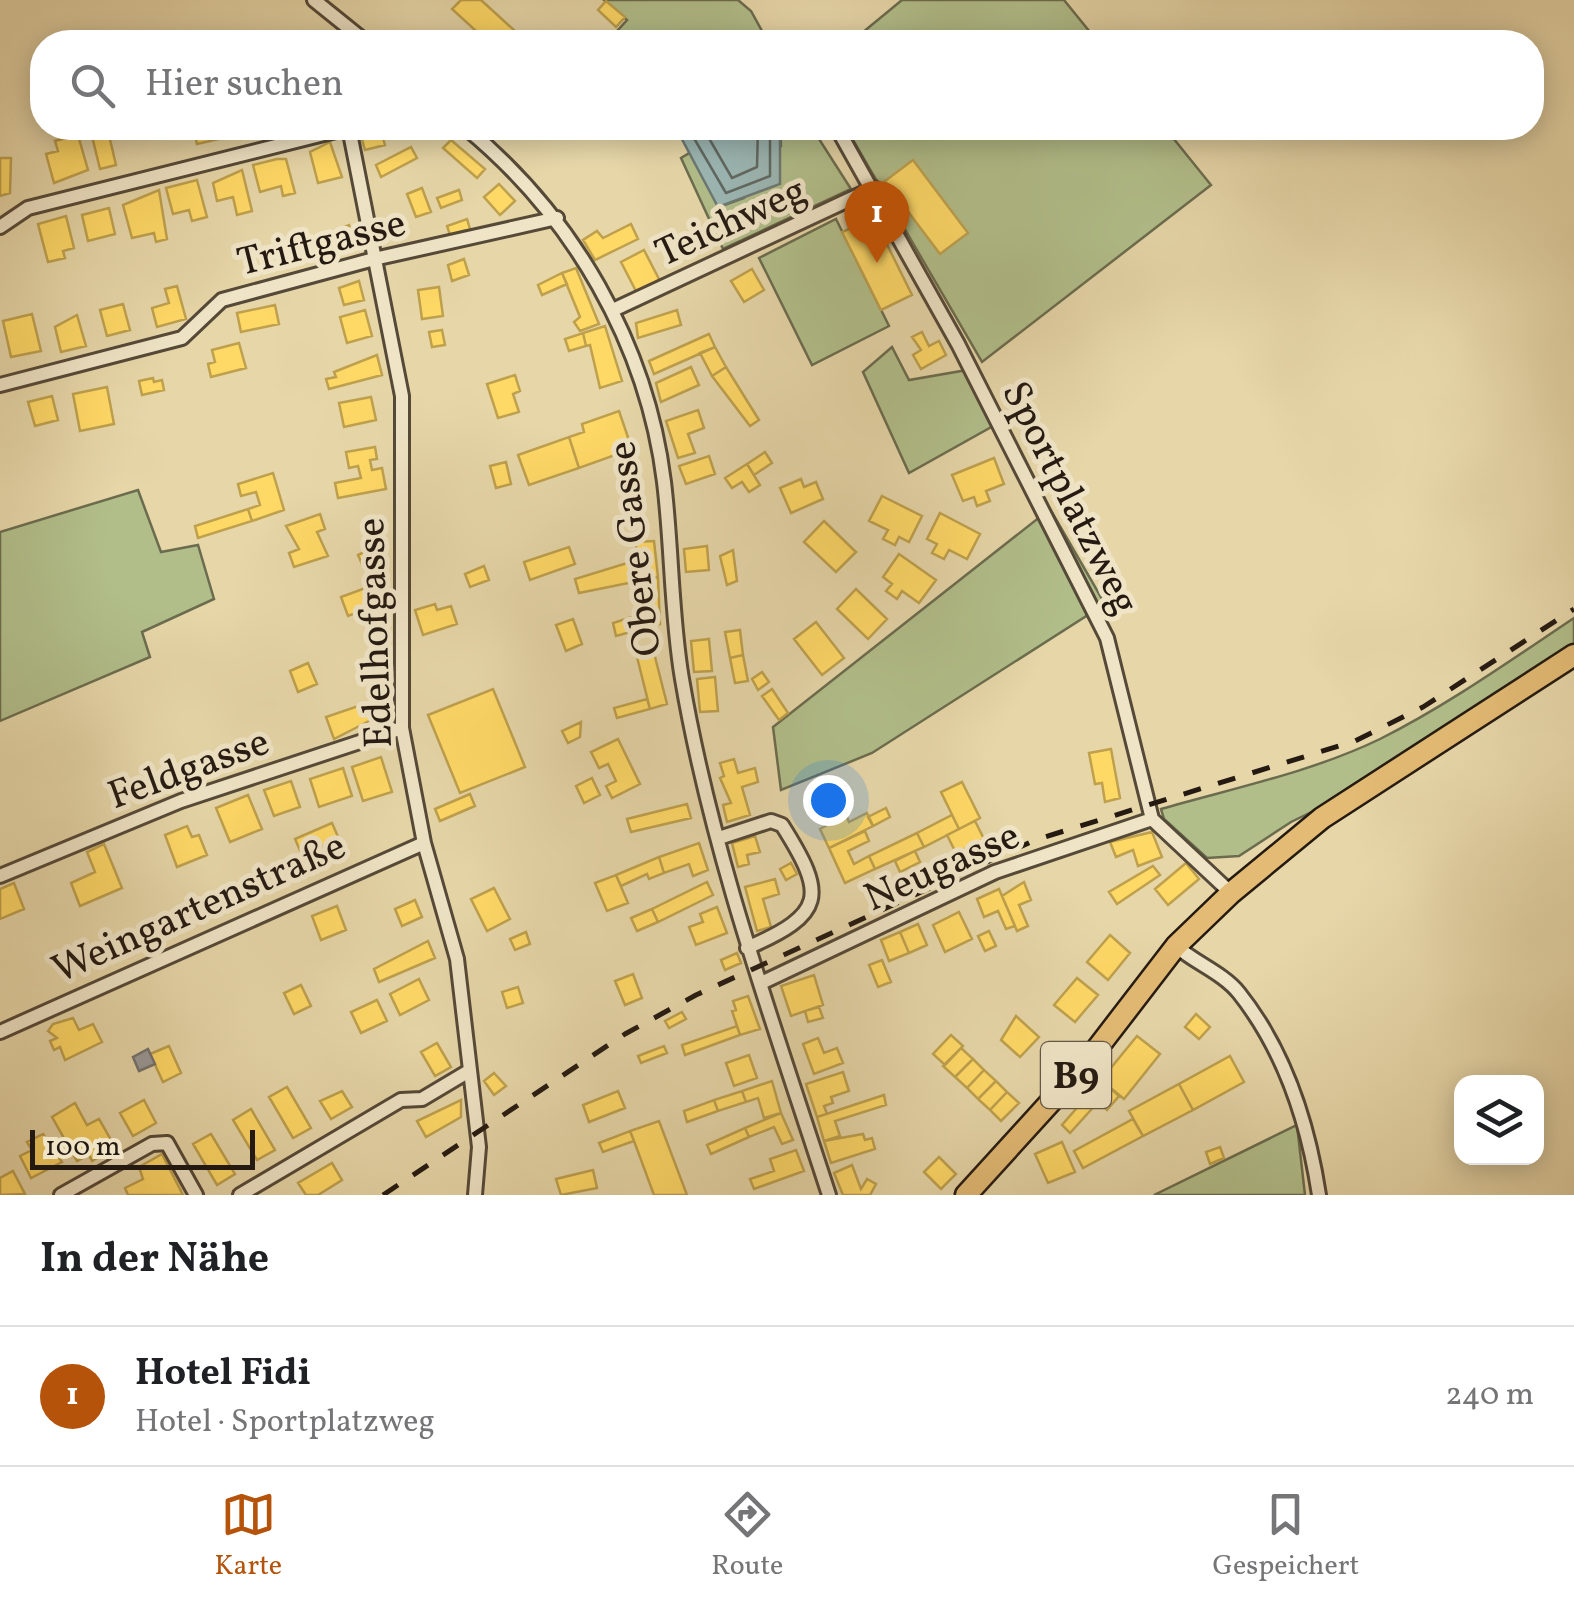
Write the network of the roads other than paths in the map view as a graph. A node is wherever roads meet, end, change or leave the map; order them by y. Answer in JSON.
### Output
{"nodes":[{"id":1,"x":314,"y":0,"type":"edge"},
{"id":2,"x":339,"y":30,"type":"edge"},
{"id":3,"x":300,"y":140,"type":"edge"},
{"id":4,"x":350,"y":140,"type":"edge"},
{"id":5,"x":478,"y":140,"type":"edge"},
{"id":6,"x":844,"y":140,"type":"edge"},
{"id":7,"x":874,"y":188,"type":"junction"},
{"id":8,"x":557,"y":218,"type":"junction"},
{"id":9,"x":0,"y":227,"type":"edge"},
{"id":10,"x":374,"y":258,"type":"junction"},
{"id":11,"x":613,"y":310,"type":"junction"},
{"id":12,"x":0,"y":385,"type":"edge"},
{"id":13,"x":1574,"y":655,"type":"edge"},
{"id":14,"x":402,"y":728,"type":"junction"},
{"id":15,"x":1152,"y":819,"type":"junction"},
{"id":16,"x":719,"y":838,"type":"junction"},
{"id":17,"x":424,"y":843,"type":"junction"},
{"id":18,"x":0,"y":876,"type":"edge"},
{"id":19,"x":1231,"y":892,"type":"junction"},
{"id":20,"x":1176,"y":946,"type":"junction"},
{"id":21,"x":747,"y":948,"type":"junction"},
{"id":22,"x":761,"y":983,"type":"junction"},
{"id":23,"x":0,"y":1032,"type":"edge"},
{"id":24,"x":469,"y":1071,"type":"junction"},
{"id":25,"x":60,"y":1195,"type":"edge"},
{"id":26,"x":196,"y":1195,"type":"edge"},
{"id":27,"x":240,"y":1195,"type":"edge"},
{"id":28,"x":474,"y":1195,"type":"edge"},
{"id":29,"x":829,"y":1195,"type":"edge"},
{"id":30,"x":966,"y":1195,"type":"edge"},
{"id":31,"x":1319,"y":1195,"type":"edge"}],
"edges":[{"from":1,"to":2,"type":"street"},
{"from":3,"to":9,"type":"street"},
{"from":4,"to":10,"type":"street","name":"Edelhofgasse"},
{"from":5,"to":8,"type":"street","name":"Obere Gasse"},
{"from":6,"to":7,"type":"street","name":"Sportplatzweg"},
{"from":7,"to":11,"type":"street","name":"Teichweg"},
{"from":7,"to":15,"type":"street","name":"Sportplatzweg"},
{"from":8,"to":10,"type":"street","name":"Triftgasse"},
{"from":8,"to":11,"type":"street","name":"Obere Gasse"},
{"from":10,"to":12,"type":"street","name":"Triftgasse"},
{"from":10,"to":14,"type":"street","name":"Edelhofgasse"},
{"from":11,"to":16,"type":"street","name":"Obere Gasse"},
{"from":13,"to":19,"type":"main road","number":"B9"},
{"from":14,"to":17,"type":"street","name":"Edelhofgasse"},
{"from":14,"to":18,"type":"street","name":"Feldgasse"},
{"from":15,"to":19,"type":"street"},
{"from":15,"to":22,"type":"street","name":"Neugasse"},
{"from":16,"to":21,"type":"street","name":"Obere Gasse"},
{"from":16,"to":21,"type":"street"},
{"from":17,"to":23,"type":"street","name":"Weingartenstraße"},
{"from":17,"to":24,"type":"street","name":"Edelhofgasse"},
{"from":19,"to":20,"type":"main road","number":"B9"},
{"from":20,"to":30,"type":"main road","number":"B9"},
{"from":20,"to":31,"type":"street"},
{"from":21,"to":22,"type":"street","name":"Obere Gasse"},
{"from":22,"to":29,"type":"street","name":"Obere Gasse"},
{"from":24,"to":27,"type":"street"},
{"from":24,"to":28,"type":"street","name":"Edelhofgasse"},
{"from":25,"to":26,"type":"street"}]}
